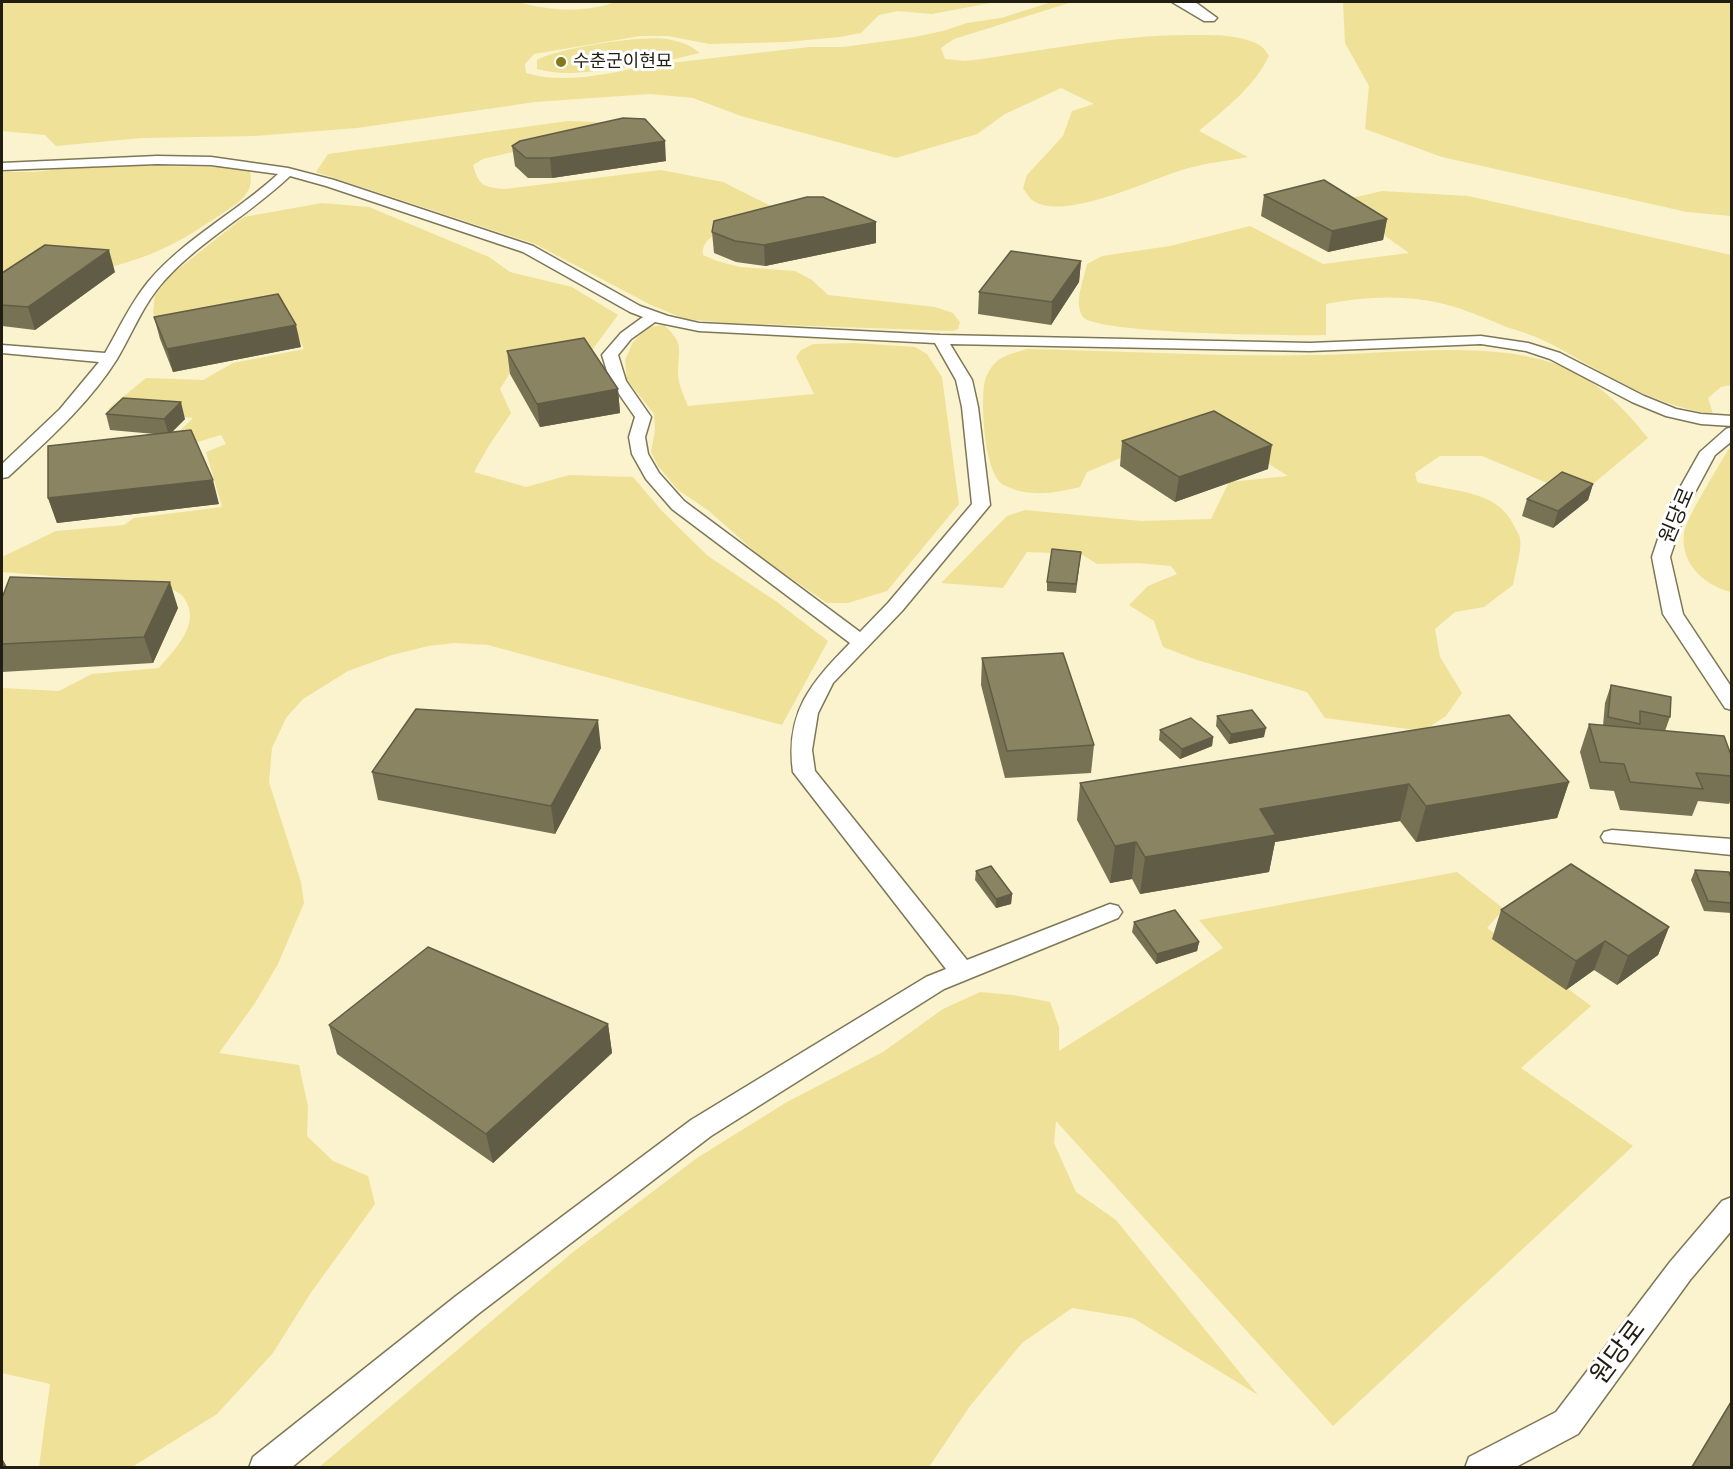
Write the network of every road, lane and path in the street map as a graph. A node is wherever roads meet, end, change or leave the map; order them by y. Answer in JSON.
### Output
{"nodes":[{"id":1,"x":1179,"y":2,"type":"edge"},
{"id":2,"x":1209,"y":18,"type":"dead end"},
{"id":3,"x":2,"y":165,"type":"edge"},
{"id":4,"x":288,"y":172,"type":"junction"},
{"id":5,"x":654,"y":316,"type":"junction"},
{"id":6,"x":940,"y":339,"type":"junction"},
{"id":7,"x":2,"y":349,"type":"edge"},
{"id":8,"x":110,"y":358,"type":"junction"},
{"id":9,"x":1731,"y":421,"type":"edge"},
{"id":10,"x":1731,"y":432,"type":"edge"},
{"id":11,"x":2,"y":472,"type":"edge"},
{"id":12,"x":861,"y":642,"type":"junction"},
{"id":13,"x":1731,"y":704,"type":"edge"},
{"id":14,"x":1612,"y":837,"type":"dead end"},
{"id":15,"x":1731,"y":847,"type":"edge"},
{"id":16,"x":1110,"y":912,"type":"dead end"},
{"id":17,"x":962,"y":972,"type":"junction"},
{"id":18,"x":1731,"y":1209,"type":"edge"},
{"id":19,"x":265,"y":1467,"type":"edge"},
{"id":20,"x":1481,"y":1467,"type":"edge"}],
"edges":[{"from":1,"to":2,"type":"street"},
{"from":3,"to":4,"type":"lane"},
{"from":4,"to":5,"type":"lane"},
{"from":4,"to":8,"type":"lane"},
{"from":5,"to":6,"type":"lane"},
{"from":5,"to":12,"type":"lane"},
{"from":6,"to":9,"type":"lane"},
{"from":6,"to":12,"type":"lane"},
{"from":7,"to":8,"type":"lane"},
{"from":8,"to":11,"type":"lane"},
{"from":10,"to":13,"type":"lane","name":"원당로"},
{"from":12,"to":17,"type":"lane"},
{"from":14,"to":15,"type":"lane"},
{"from":16,"to":17,"type":"lane"},
{"from":17,"to":19,"type":"lane"},
{"from":18,"to":20,"type":"lane","name":"원당로"}]}
